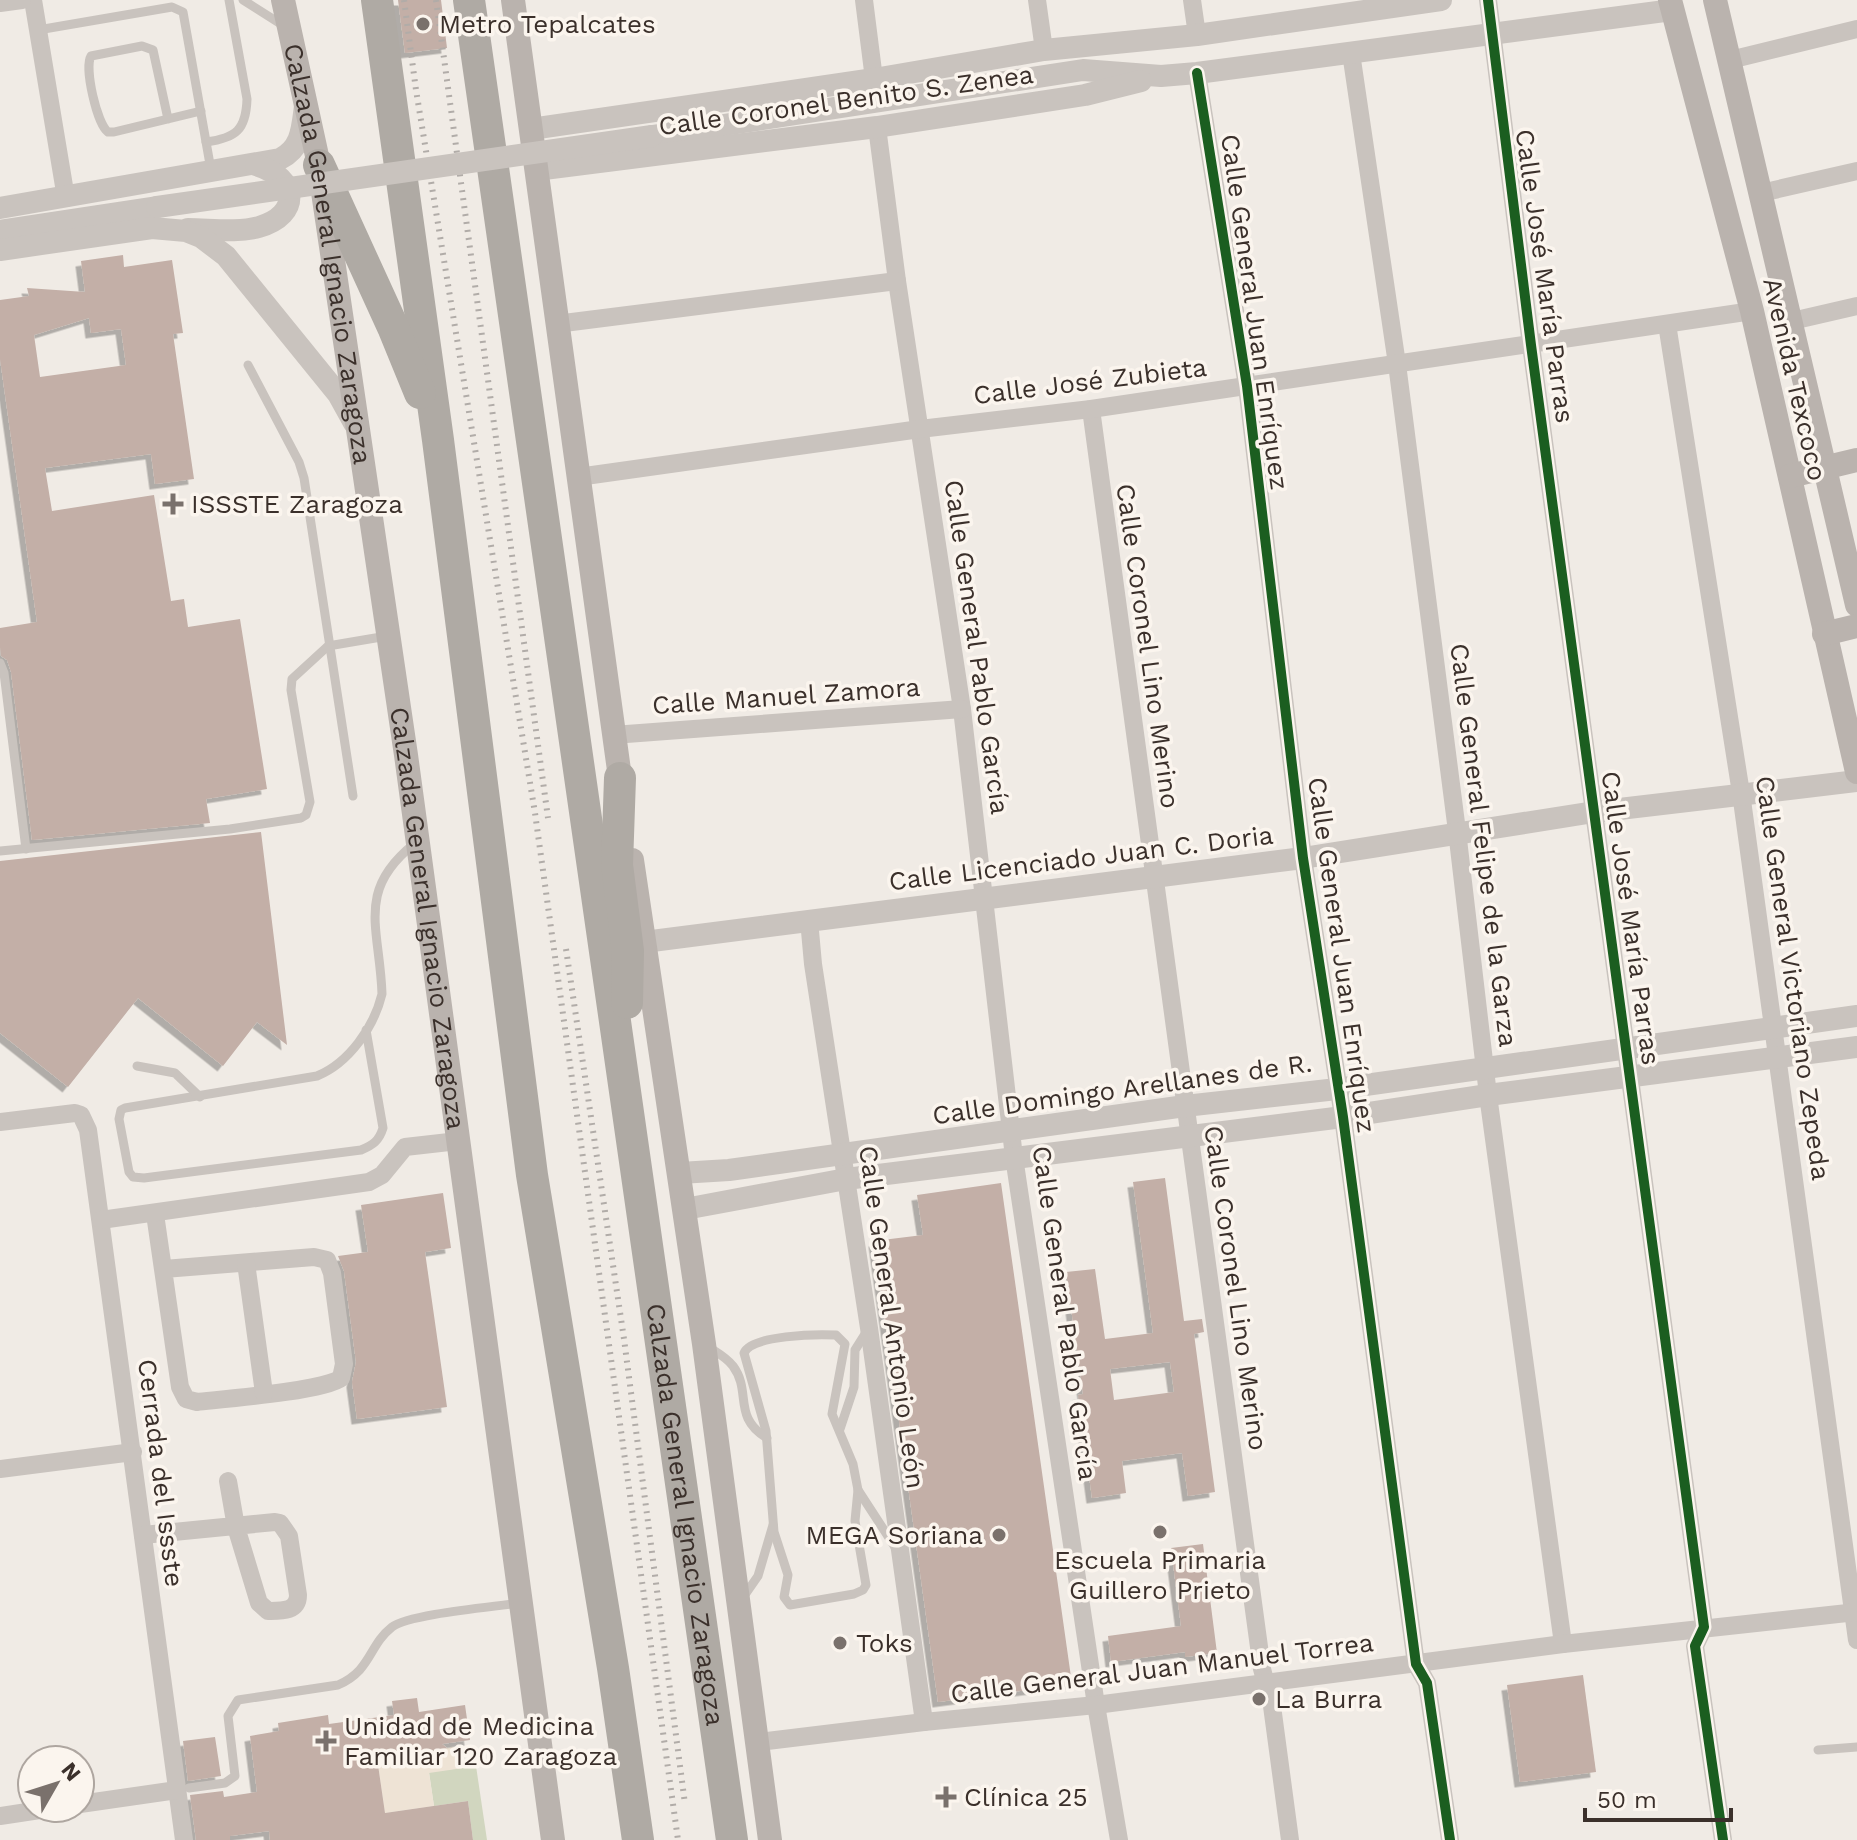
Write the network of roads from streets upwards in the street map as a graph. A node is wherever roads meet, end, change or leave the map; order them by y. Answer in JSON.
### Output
{"nodes":[{"id":1,"x":22,"y":0,"type":"edge"},
{"id":2,"x":33,"y":0,"type":"edge"},
{"id":3,"x":283,"y":0,"type":"edge"},
{"id":4,"x":377,"y":0,"type":"edge"},
{"id":5,"x":469,"y":0,"type":"edge"},
{"id":6,"x":513,"y":0,"type":"edge"},
{"id":7,"x":864,"y":0,"type":"edge"},
{"id":8,"x":1037,"y":0,"type":"edge"},
{"id":9,"x":1192,"y":0,"type":"edge"},
{"id":10,"x":1441,"y":0,"type":"edge"},
{"id":11,"x":1488,"y":0,"type":"edge"},
{"id":12,"x":1715,"y":0,"type":"edge"},
{"id":13,"x":0,"y":3,"type":"edge"},
{"id":14,"x":1671,"y":5,"type":"edge"},
{"id":15,"x":1342,"y":7,"type":"edge"},
{"id":16,"x":1857,"y":29,"type":"edge"},
{"id":17,"x":1491,"y":33,"type":"junction"},
{"id":18,"x":1197,"y":35,"type":"junction"},
{"id":19,"x":1151,"y":41,"type":"junction"},
{"id":20,"x":1044,"y":50,"type":"junction"},
{"id":21,"x":1351,"y":53,"type":"junction"},
{"id":22,"x":1730,"y":60,"type":"junction"},
{"id":23,"x":1083,"y":70,"type":"junction"},
{"id":24,"x":1197,"y":73,"type":"junction"},
{"id":25,"x":1161,"y":76,"type":"junction"},
{"id":26,"x":874,"y":79,"type":"junction"},
{"id":27,"x":306,"y":102,"type":"junction"},
{"id":28,"x":606,"y":118,"type":"junction"},
{"id":29,"x":877,"y":127,"type":"junction"},
{"id":30,"x":531,"y":129,"type":"junction"},
{"id":31,"x":613,"y":160,"type":"junction"},
{"id":32,"x":256,"y":165,"type":"junction"},
{"id":33,"x":319,"y":165,"type":"junction"},
{"id":34,"x":536,"y":170,"type":"junction"},
{"id":35,"x":1857,"y":171,"type":"edge"},
{"id":36,"x":1761,"y":193,"type":"junction"},
{"id":37,"x":66,"y":198,"type":"junction"},
{"id":38,"x":0,"y":208,"type":"edge"},
{"id":39,"x":175,"y":228,"type":"junction"},
{"id":40,"x":0,"y":231,"type":"edge"},
{"id":41,"x":0,"y":250,"type":"edge"},
{"id":42,"x":897,"y":281,"type":"junction"},
{"id":43,"x":1857,"y":306,"type":"edge"},
{"id":44,"x":1752,"y":311,"type":"junction"},
{"id":45,"x":1792,"y":321,"type":"junction"},
{"id":46,"x":556,"y":324,"type":"junction"},
{"id":47,"x":1667,"y":324,"type":"junction"},
{"id":48,"x":1531,"y":345,"type":"junction"},
{"id":49,"x":1397,"y":364,"type":"junction"},
{"id":50,"x":1247,"y":386,"type":"junction"},
{"id":51,"x":1813,"y":408,"type":"junction"},
{"id":52,"x":1091,"y":409,"type":"junction"},
{"id":53,"x":1776,"y":417,"type":"junction"},
{"id":54,"x":920,"y":429,"type":"junction"},
{"id":55,"x":358,"y":435,"type":"junction"},
{"id":56,"x":438,"y":440,"type":"junction"},
{"id":57,"x":1857,"y":460,"type":"edge"},
{"id":58,"x":1826,"y":467,"type":"junction"},
{"id":59,"x":1790,"y":476,"type":"junction"},
{"id":60,"x":578,"y":477,"type":"junction"},
{"id":61,"x":1850,"y":532,"type":"edge"},
{"id":62,"x":1804,"y":541,"type":"junction"},
{"id":63,"x":1857,"y":605,"type":"edge"},
{"id":64,"x":1857,"y":626,"type":"edge"},
{"id":65,"x":1824,"y":634,"type":"junction"},
{"id":66,"x":962,"y":709,"type":"junction"},
{"id":67,"x":613,"y":735,"type":"junction"},
{"id":68,"x":1857,"y":772,"type":"edge"},
{"id":69,"x":620,"y":778,"type":"junction"},
{"id":70,"x":1857,"y":781,"type":"edge"},
{"id":71,"x":1741,"y":793,"type":"junction"},
{"id":72,"x":1594,"y":812,"type":"junction"},
{"id":73,"x":1457,"y":831,"type":"junction"},
{"id":74,"x":1303,"y":858,"type":"junction"},
{"id":75,"x":1152,"y":876,"type":"junction"},
{"id":76,"x":986,"y":900,"type":"junction"},
{"id":77,"x":809,"y":920,"type":"junction"},
{"id":78,"x":644,"y":942,"type":"junction"},
{"id":79,"x":1857,"y":1016,"type":"edge"},
{"id":80,"x":1774,"y":1027,"type":"junction"},
{"id":81,"x":1628,"y":1047,"type":"junction"},
{"id":82,"x":1857,"y":1047,"type":"edge"},
{"id":83,"x":1778,"y":1057,"type":"junction"},
{"id":84,"x":1485,"y":1069,"type":"junction"},
{"id":85,"x":1630,"y":1077,"type":"junction"},
{"id":86,"x":1337,"y":1089,"type":"junction"},
{"id":87,"x":1488,"y":1095,"type":"junction"},
{"id":88,"x":1185,"y":1106,"type":"junction"},
{"id":89,"x":626,"y":1110,"type":"junction"},
{"id":90,"x":1343,"y":1117,"type":"junction"},
{"id":91,"x":0,"y":1122,"type":"edge"},
{"id":92,"x":1013,"y":1131,"type":"junction"},
{"id":93,"x":1187,"y":1135,"type":"junction"},
{"id":94,"x":458,"y":1141,"type":"junction"},
{"id":95,"x":842,"y":1155,"type":"junction"},
{"id":96,"x":1014,"y":1157,"type":"junction"},
{"id":97,"x":729,"y":1170,"type":"junction"},
{"id":98,"x":680,"y":1173,"type":"junction"},
{"id":99,"x":846,"y":1179,"type":"junction"},
{"id":100,"x":735,"y":1198,"type":"junction"},
{"id":101,"x":685,"y":1209,"type":"junction"},
{"id":102,"x":155,"y":1214,"type":"junction"},
{"id":103,"x":101,"y":1220,"type":"junction"},
{"id":104,"x":246,"y":1263,"type":"junction"},
{"id":105,"x":164,"y":1269,"type":"junction"},
{"id":106,"x":264,"y":1393,"type":"junction"},
{"id":107,"x":133,"y":1452,"type":"junction"},
{"id":108,"x":0,"y":1469,"type":"edge"},
{"id":109,"x":228,"y":1481,"type":"dead end"},
{"id":110,"x":236,"y":1527,"type":"junction"},
{"id":111,"x":143,"y":1535,"type":"junction"},
{"id":112,"x":1855,"y":1612,"type":"edge"},
{"id":113,"x":1704,"y":1627,"type":"junction"},
{"id":114,"x":1857,"y":1640,"type":"edge"},
{"id":115,"x":1563,"y":1644,"type":"junction"},
{"id":116,"x":1416,"y":1664,"type":"junction"},
{"id":117,"x":1264,"y":1683,"type":"junction"},
{"id":118,"x":1096,"y":1705,"type":"junction"},
{"id":119,"x":924,"y":1722,"type":"junction"},
{"id":120,"x":759,"y":1742,"type":"junction"},
{"id":121,"x":183,"y":1789,"type":"junction"},
{"id":122,"x":96,"y":1802,"type":"edge"},
{"id":123,"x":184,"y":1840,"type":"edge"},
{"id":124,"x":553,"y":1840,"type":"edge"},
{"id":125,"x":638,"y":1840,"type":"edge"},
{"id":126,"x":732,"y":1840,"type":"edge"},
{"id":127,"x":770,"y":1840,"type":"edge"},
{"id":128,"x":1119,"y":1840,"type":"edge"},
{"id":129,"x":1290,"y":1840,"type":"edge"},
{"id":130,"x":1450,"y":1840,"type":"edge"},
{"id":131,"x":1723,"y":1840,"type":"edge"}],
"edges":[{"from":1,"to":13,"type":"street"},
{"from":2,"to":37,"type":"street"},
{"from":3,"to":27,"type":"main road","name":"Calzada General Ignacio Zaragoza"},
{"from":4,"to":56,"type":"highway"},
{"from":5,"to":89,"type":"highway","name":"Calzada General Ignacio Zaragoza"},
{"from":6,"to":30,"type":"main road","name":"Calzada General Ignacio Zaragoza"},
{"from":7,"to":26,"type":"street"},
{"from":8,"to":20,"type":"street"},
{"from":9,"to":18,"type":"street"},
{"from":10,"to":15,"type":"street","name":"Calle Coronel Benito S. Zenea"},
{"from":11,"to":17,"type":"street","name":"Calle José María Parras"},
{"from":12,"to":22,"type":"main road","name":"Avenida Texcoco"},
{"from":14,"to":17,"type":"street","name":"Calle Coronel Benito S. Zenea"},
{"from":14,"to":44,"type":"main road","name":"Avenida Texcoco"},
{"from":15,"to":18,"type":"street","name":"Calle Coronel Benito S. Zenea"},
{"from":16,"to":22,"type":"street"},
{"from":17,"to":21,"type":"street","name":"Calle Coronel Benito S. Zenea"},
{"from":17,"to":48,"type":"street","name":"Calle José María Parras"},
{"from":18,"to":19,"type":"street","name":"Calle Coronel Benito S. Zenea"},
{"from":19,"to":20,"type":"street","name":"Calle Coronel Benito S. Zenea"},
{"from":19,"to":23,"type":"street","name":"Calle Coronel Benito S. Zenea"},
{"from":20,"to":26,"type":"street","name":"Calle Coronel Benito S. Zenea"},
{"from":21,"to":24,"type":"street","name":"Calle Coronel Benito S. Zenea"},
{"from":21,"to":49,"type":"street","name":"Calle General Felipe de la Garza"},
{"from":22,"to":36,"type":"main road","name":"Avenida Texcoco"},
{"from":23,"to":25,"type":"street","name":"Calle Coronel Benito S. Zenea"},
{"from":23,"to":40,"type":"street","name":"Calle Coronel Benito S. Zenea","bridge":true},
{"from":24,"to":25,"type":"street","name":"Calle Coronel Benito S. Zenea"},
{"from":24,"to":50,"type":"street","name":"Calle General Juan Enríquez"},
{"from":25,"to":29,"type":"street","name":"Calle Coronel Benito S. Zenea"},
{"from":26,"to":28,"type":"street","name":"Calle Coronel Benito S. Zenea"},
{"from":27,"to":32,"type":"street"},
{"from":27,"to":33,"type":"main road","name":"Calzada General Ignacio Zaragoza"},
{"from":28,"to":30,"type":"street","name":"Calle Coronel Benito S. Zenea"},
{"from":28,"to":31,"type":"street"},
{"from":29,"to":31,"type":"street","name":"Calle Coronel Benito S. Zenea"},
{"from":29,"to":42,"type":"street","name":"Calle General Pablo García"},
{"from":30,"to":34,"type":"main road","name":"Calzada General Ignacio Zaragoza"},
{"from":31,"to":34,"type":"street","name":"Calle Coronel Benito S. Zenea"},
{"from":32,"to":37,"type":"street"},
{"from":32,"to":39,"type":"street"},
{"from":33,"to":55,"type":"main road","name":"Calzada General Ignacio Zaragoza"},
{"from":33,"to":56,"type":"highway"},
{"from":34,"to":46,"type":"main road","name":"Calzada General Ignacio Zaragoza"},
{"from":35,"to":36,"type":"street"},
{"from":36,"to":45,"type":"main road","name":"Avenida Texcoco"},
{"from":37,"to":38,"type":"street"},
{"from":39,"to":41,"type":"street"},
{"from":39,"to":55,"type":"street"},
{"from":42,"to":46,"type":"street"},
{"from":42,"to":54,"type":"street","name":"Calle General Pablo García"},
{"from":43,"to":45,"type":"street"},
{"from":44,"to":47,"type":"street","name":"Calle José Zubieta"},
{"from":44,"to":53,"type":"main road","name":"Avenida Texcoco"},
{"from":45,"to":51,"type":"main road","name":"Avenida Texcoco"},
{"from":46,"to":60,"type":"main road","name":"Calzada General Ignacio Zaragoza"},
{"from":47,"to":48,"type":"street","name":"Calle José Zubieta"},
{"from":47,"to":71,"type":"street","name":"Calle General Victoriano Zepeda"},
{"from":48,"to":49,"type":"street","name":"Calle José Zubieta"},
{"from":48,"to":72,"type":"street","name":"Calle José María Parras"},
{"from":49,"to":50,"type":"street","name":"Calle José Zubieta"},
{"from":49,"to":73,"type":"street","name":"Calle General Felipe de la Garza"},
{"from":50,"to":52,"type":"street","name":"Calle José Zubieta"},
{"from":50,"to":74,"type":"street","name":"Calle General Juan Enríquez"},
{"from":51,"to":53,"type":"main road"},
{"from":51,"to":58,"type":"main road","name":"Avenida Texcoco"},
{"from":52,"to":54,"type":"street","name":"Calle José Zubieta"},
{"from":52,"to":75,"type":"street","name":"Calle Coronel Lino Merino"},
{"from":53,"to":59,"type":"main road","name":"Avenida Texcoco"},
{"from":54,"to":60,"type":"street","name":"Calle José Zubieta"},
{"from":54,"to":66,"type":"street","name":"Calle General Pablo García"},
{"from":55,"to":94,"type":"main road","name":"Calzada General Ignacio Zaragoza"},
{"from":56,"to":125,"type":"highway"},
{"from":57,"to":58,"type":"main road"},
{"from":58,"to":59,"type":"main road"},
{"from":58,"to":61,"type":"main road","name":"Avenida Texcoco"},
{"from":59,"to":62,"type":"main road","name":"Avenida Texcoco"},
{"from":60,"to":67,"type":"main road","name":"Calzada General Ignacio Zaragoza"},
{"from":61,"to":62,"type":"main road"},
{"from":61,"to":63,"type":"main road","name":"Avenida Texcoco"},
{"from":62,"to":65,"type":"main road","name":"Avenida Texcoco"},
{"from":64,"to":65,"type":"main road"},
{"from":65,"to":68,"type":"main road","name":"Avenida Texcoco"},
{"from":66,"to":67,"type":"street","name":"Calle Manuel Zamora"},
{"from":66,"to":76,"type":"street","name":"Calle General Pablo García"},
{"from":67,"to":69,"type":"main road","name":"Calzada General Ignacio Zaragoza"},
{"from":69,"to":78,"type":"main road","name":"Calzada General Ignacio Zaragoza"},
{"from":69,"to":89,"type":"highway"},
{"from":70,"to":71,"type":"street","name":"Calle Licenciado Juan C. Doria"},
{"from":71,"to":72,"type":"street","name":"Calle Licenciado Juan C. Doria"},
{"from":71,"to":80,"type":"street","name":"Calle General Victoriano Zepeda"},
{"from":72,"to":73,"type":"street","name":"Calle Licenciado Juan C. Doria"},
{"from":72,"to":81,"type":"street","name":"Calle José María Parras"},
{"from":73,"to":74,"type":"street","name":"Calle Licenciado Juan C. Doria"},
{"from":73,"to":84,"type":"street","name":"Calle General Felipe de la Garza"},
{"from":74,"to":75,"type":"street","name":"Calle Licenciado Juan C. Doria"},
{"from":74,"to":86,"type":"street","name":"Calle General Juan Enríquez"},
{"from":75,"to":76,"type":"street","name":"Calle Licenciado Juan C. Doria"},
{"from":75,"to":88,"type":"street","name":"Calle Coronel Lino Merino"},
{"from":76,"to":77,"type":"street","name":"Calle Licenciado Juan C. Doria"},
{"from":76,"to":92,"type":"street","name":"Calle General Pablo García"},
{"from":77,"to":78,"type":"street","name":"Calle Licenciado Juan C. Doria"},
{"from":77,"to":95,"type":"street","name":"Calle General Antonio León"},
{"from":78,"to":98,"type":"main road","name":"Calzada General Ignacio Zaragoza"},
{"from":79,"to":80,"type":"street","name":"Calle Domingo Arellanes de R."},
{"from":80,"to":81,"type":"street","name":"Calle Domingo Arellanes de R."},
{"from":80,"to":83,"type":"street","name":"Calle General Victoriano Zepeda"},
{"from":81,"to":84,"type":"street","name":"Calle Domingo Arellanes de R."},
{"from":81,"to":85,"type":"street","name":"Calle José María Parras"},
{"from":82,"to":83,"type":"street","name":"Calle Domingo Arellanes de R."},
{"from":83,"to":85,"type":"street","name":"Calle Domingo Arellanes de R."},
{"from":83,"to":112,"type":"street","name":"Calle General Victoriano Zepeda"},
{"from":84,"to":86,"type":"street","name":"Calle Domingo Arellanes de R."},
{"from":84,"to":87,"type":"street","name":"Calle General Felipe de la Garza"},
{"from":85,"to":87,"type":"street","name":"Calle Domingo Arellanes de R."},
{"from":85,"to":113,"type":"street","name":"Calle José María Parras"},
{"from":86,"to":88,"type":"street","name":"Calle Domingo Arellanes de R."},
{"from":86,"to":90,"type":"street","name":"Calle General Juan Enríquez"},
{"from":87,"to":90,"type":"street","name":"Calle Domingo Arellanes de R."},
{"from":87,"to":115,"type":"street","name":"Calle General Felipe de la Garza"},
{"from":88,"to":92,"type":"street","name":"Calle Domingo Arellanes de R."},
{"from":88,"to":93,"type":"street","name":"Calle Coronel Lino Merino"},
{"from":89,"to":126,"type":"highway","name":"Calzada General Ignacio Zaragoza"},
{"from":90,"to":93,"type":"street","name":"Calle Domingo Arellanes de R."},
{"from":90,"to":116,"type":"street","name":"Calle General Juan Enríquez"},
{"from":91,"to":103,"type":"street","name":"Cerrada del Issste"},
{"from":92,"to":95,"type":"street","name":"Calle Domingo Arellanes de R."},
{"from":92,"to":96,"type":"street","name":"Calle General Pablo García"},
{"from":93,"to":96,"type":"street","name":"Calle Domingo Arellanes de R."},
{"from":93,"to":117,"type":"street","name":"Calle Coronel Lino Merino"},
{"from":94,"to":102,"type":"street"},
{"from":94,"to":124,"type":"main road","name":"Calzada General Ignacio Zaragoza"},
{"from":95,"to":97,"type":"street","name":"Calle Domingo Arellanes de R."},
{"from":95,"to":99,"type":"street","name":"Calle General Antonio León"},
{"from":96,"to":99,"type":"street","name":"Calle Domingo Arellanes de R."},
{"from":96,"to":118,"type":"street","name":"Calle General Pablo García"},
{"from":97,"to":98,"type":"street","name":"Calle Domingo Arellanes de R."},
{"from":97,"to":100,"type":"street"},
{"from":98,"to":101,"type":"main road","name":"Calzada General Ignacio Zaragoza"},
{"from":99,"to":100,"type":"street","name":"Calle Domingo Arellanes de R."},
{"from":99,"to":119,"type":"street","name":"Calle General Antonio León"},
{"from":100,"to":101,"type":"street","name":"Calle Domingo Arellanes de R."},
{"from":101,"to":120,"type":"main road","name":"Calzada General Ignacio Zaragoza"},
{"from":102,"to":103,"type":"street"},
{"from":102,"to":105,"type":"street"},
{"from":103,"to":107,"type":"street","name":"Cerrada del Issste"},
{"from":104,"to":105,"type":"street"},
{"from":104,"to":106,"type":"street"},
{"from":104,"to":106,"type":"street"},
{"from":105,"to":106,"type":"street"},
{"from":107,"to":108,"type":"street"},
{"from":107,"to":111,"type":"street","name":"Cerrada del Issste"},
{"from":109,"to":110,"type":"street"},
{"from":110,"to":110,"type":"street"},
{"from":110,"to":111,"type":"street"},
{"from":111,"to":121,"type":"street","name":"Cerrada del Issste"},
{"from":112,"to":113,"type":"street","name":"Calle General Juan Manuel Torrea"},
{"from":112,"to":114,"type":"street","name":"Calle General Victoriano Zepeda"},
{"from":113,"to":115,"type":"street","name":"Calle General Juan Manuel Torrea"},
{"from":113,"to":131,"type":"street","name":"Calle José María Parras"},
{"from":115,"to":116,"type":"street","name":"Calle General Juan Manuel Torrea"},
{"from":116,"to":117,"type":"street","name":"Calle General Juan Manuel Torrea"},
{"from":116,"to":130,"type":"street","name":"Calle General Juan Enríquez"},
{"from":117,"to":118,"type":"street","name":"Calle General Juan Manuel Torrea"},
{"from":117,"to":129,"type":"street","name":"Calle Coronel Lino Merino"},
{"from":118,"to":119,"type":"street","name":"Calle General Juan Manuel Torrea"},
{"from":118,"to":128,"type":"street","name":"Calle General Pablo García"},
{"from":119,"to":120,"type":"street","name":"Calle General Juan Manuel Torrea"},
{"from":120,"to":127,"type":"main road","name":"Calzada General Ignacio Zaragoza"},
{"from":121,"to":122,"type":"street"},
{"from":121,"to":123,"type":"street","name":"Cerrada del Issste"}]}
